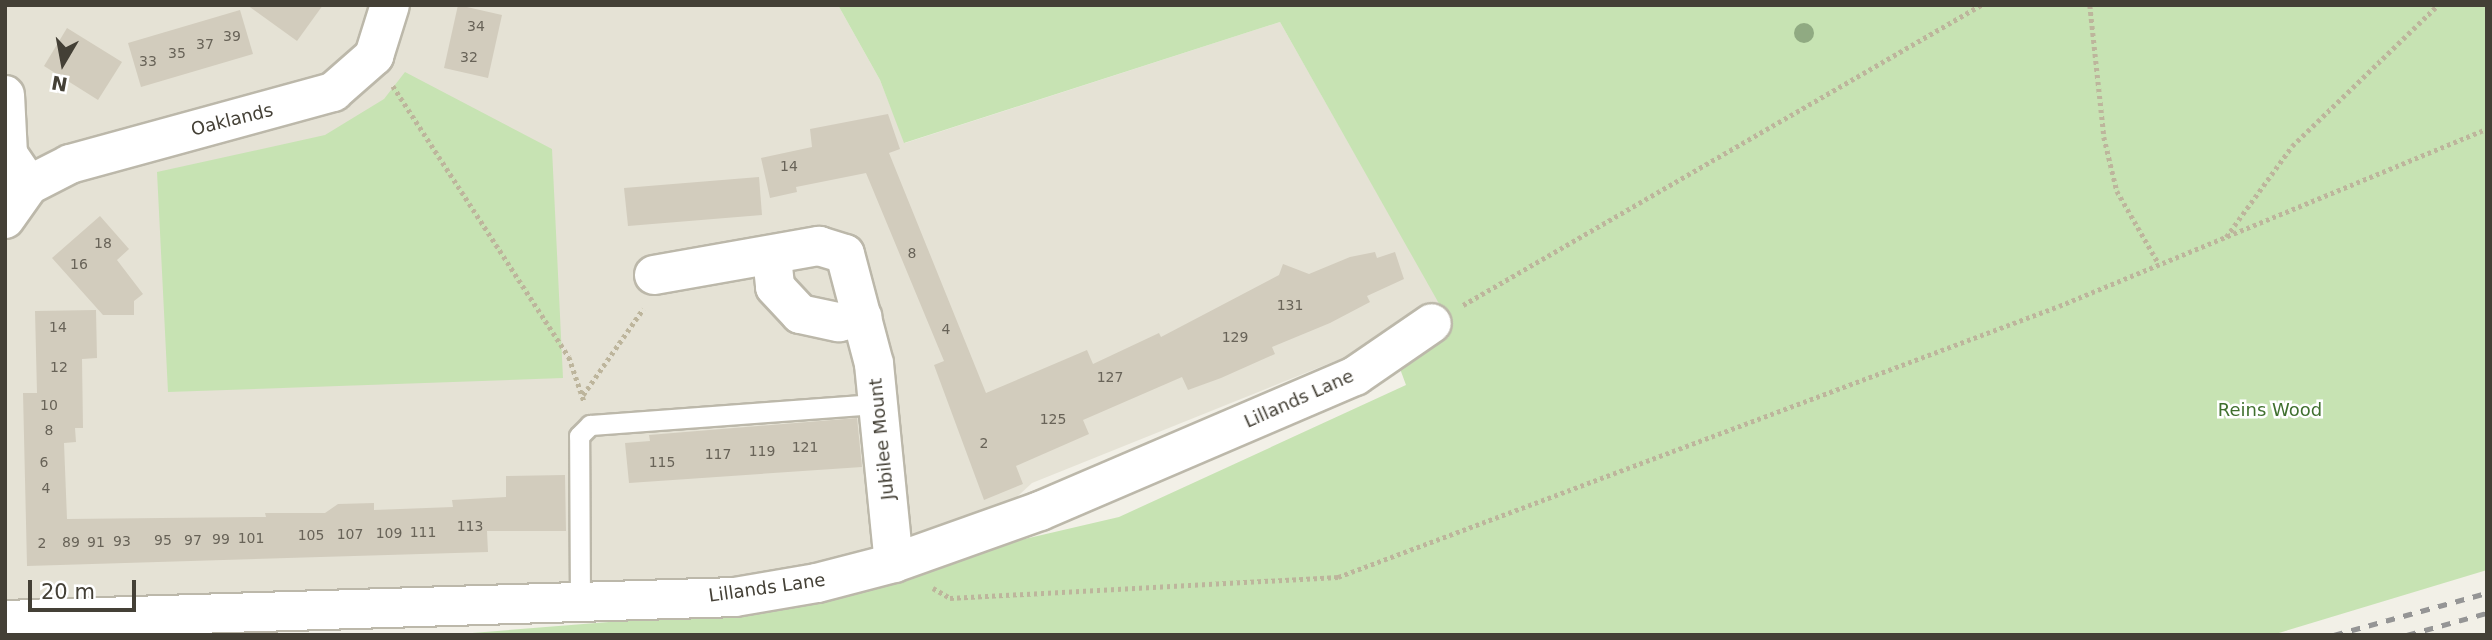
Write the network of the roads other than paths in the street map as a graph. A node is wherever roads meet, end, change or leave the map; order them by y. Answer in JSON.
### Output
{"nodes":[{"id":1,"x":390,"y":5,"type":"edge"},
{"id":2,"x":5,"y":95,"type":"edge"},
{"id":3,"x":29,"y":185,"type":"junction"},
{"id":4,"x":5,"y":219,"type":"edge"},
{"id":5,"x":772,"y":257,"type":"junction"},
{"id":6,"x":654,"y":275,"type":"road end"},
{"id":7,"x":862,"y":317,"type":"junction"},
{"id":8,"x":1432,"y":323,"type":"road end"},
{"id":9,"x":878,"y":404,"type":"junction"},
{"id":10,"x":894,"y":563,"type":"junction"},
{"id":11,"x":580,"y":602,"type":"junction"},
{"id":12,"x":5,"y":620,"type":"edge"}],
"edges":[{"from":1,"to":3,"type":"street","name":"Oaklands"},
{"from":2,"to":3,"type":"street"},
{"from":3,"to":4,"type":"street","name":"Oaklands"},
{"from":5,"to":6,"type":"street","name":"Jubilee Mount"},
{"from":5,"to":7,"type":"street"},
{"from":5,"to":7,"type":"street","name":"Jubilee Mount"},
{"from":7,"to":9,"type":"street","name":"Jubilee Mount"},
{"from":8,"to":10,"type":"street","name":"Lillands Lane"},
{"from":9,"to":10,"type":"street","name":"Jubilee Mount"},
{"from":9,"to":11,"type":"lane"},
{"from":10,"to":11,"type":"street","name":"Lillands Lane"},
{"from":11,"to":12,"type":"street","name":"Lillands Lane"}]}
